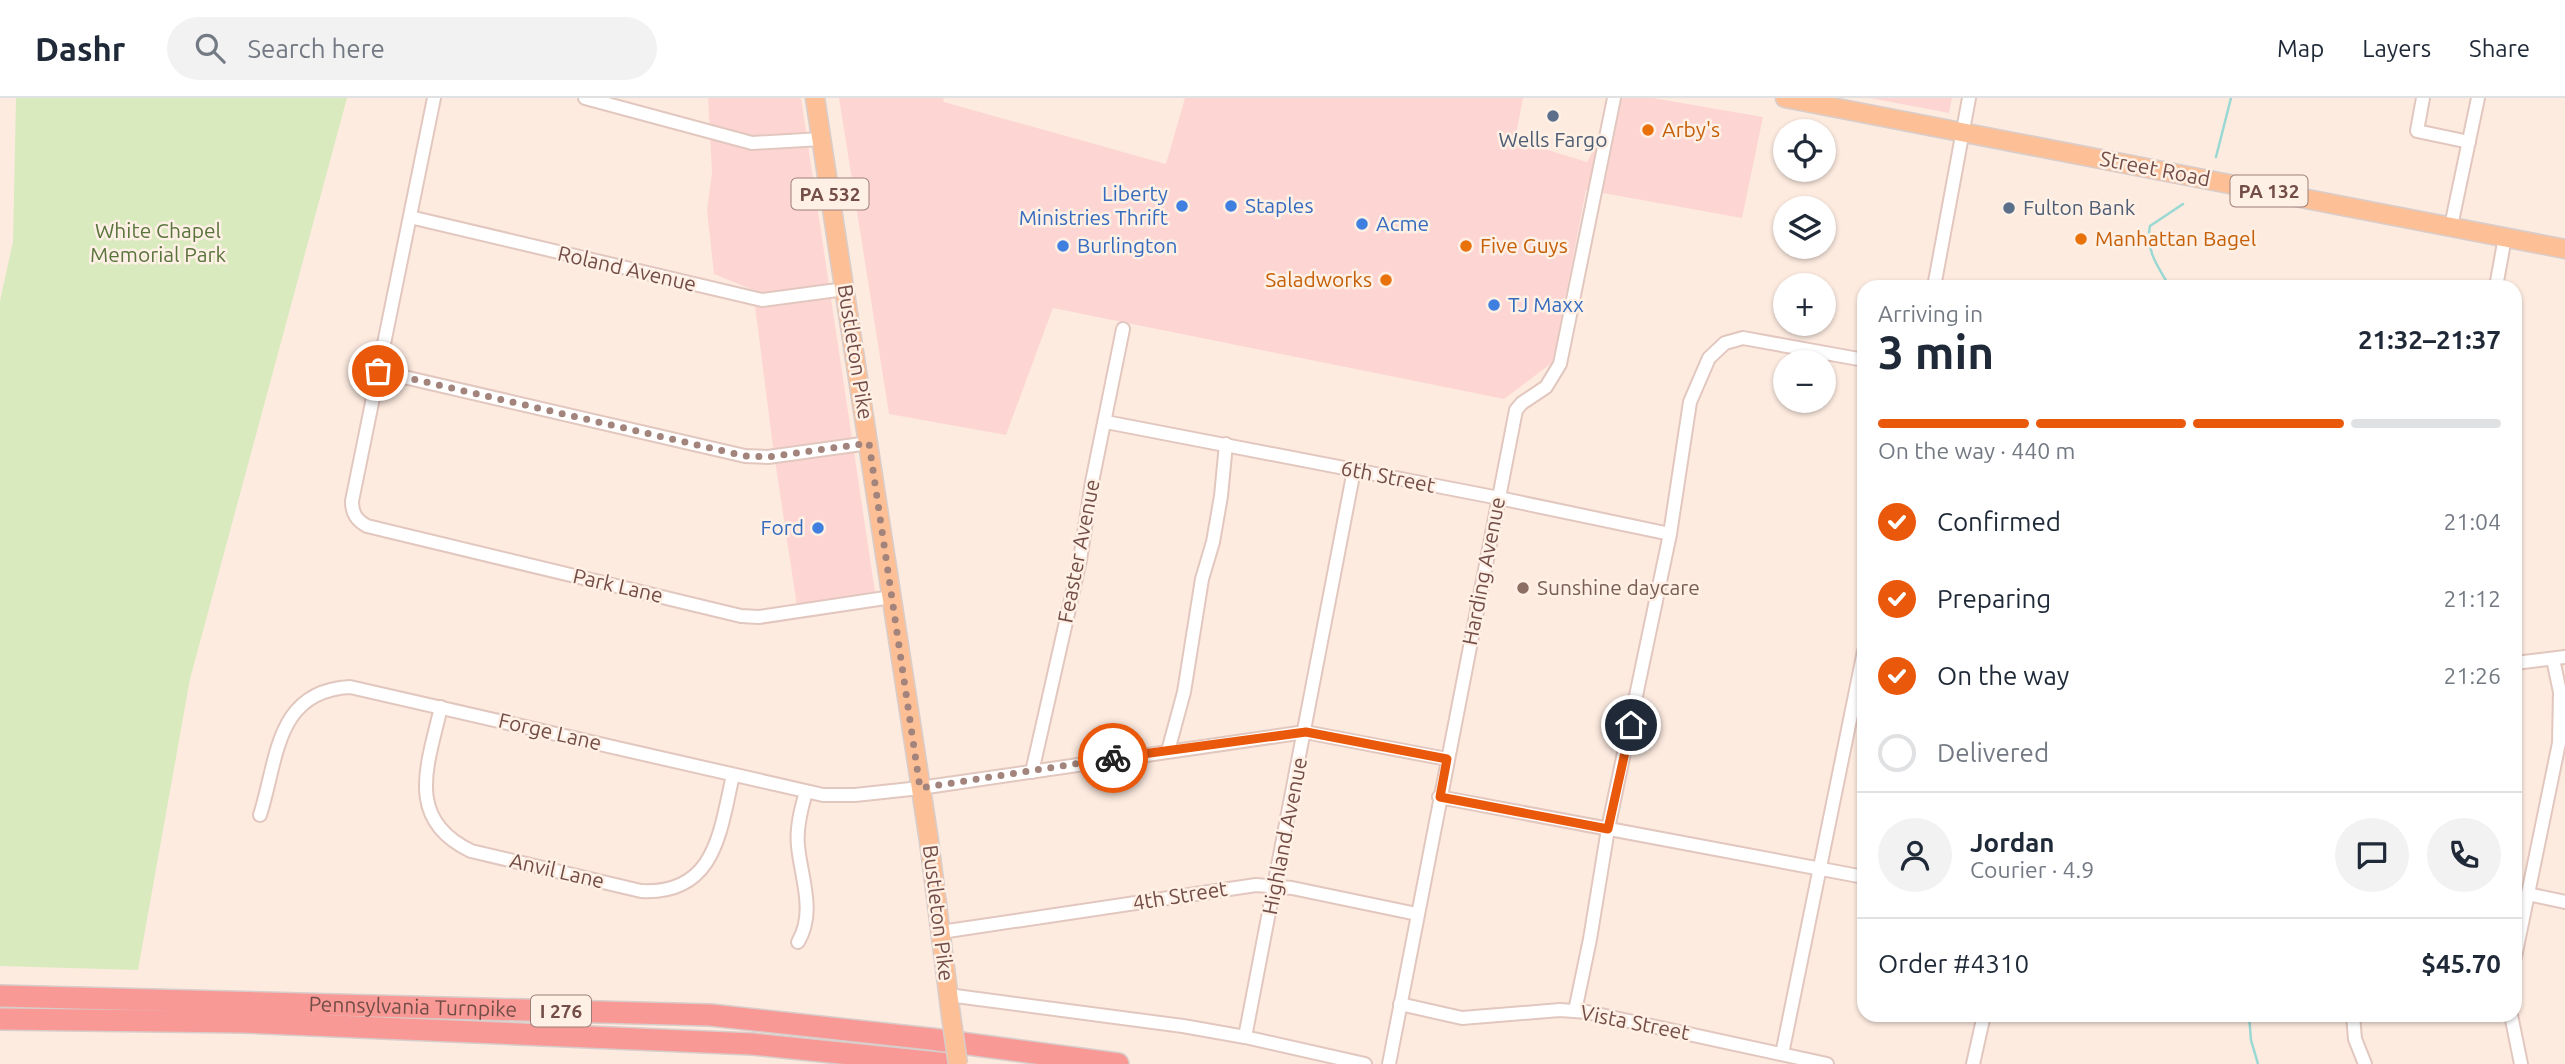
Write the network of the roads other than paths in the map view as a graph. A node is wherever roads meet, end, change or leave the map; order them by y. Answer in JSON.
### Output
{"nodes":[{"id":1,"x":434,"y":98,"type":"edge"},
{"id":2,"x":585,"y":98,"type":"edge"},
{"id":3,"x":815,"y":98,"type":"edge"},
{"id":4,"x":1614,"y":98,"type":"edge"},
{"id":5,"x":1785,"y":98,"type":"edge"},
{"id":6,"x":1969,"y":98,"type":"edge"},
{"id":7,"x":2423,"y":98,"type":"edge"},
{"id":8,"x":2478,"y":98,"type":"edge"},
{"id":9,"x":1963,"y":132,"type":"junction"},
{"id":10,"x":821,"y":139,"type":"junction"},
{"id":11,"x":2469,"y":142,"type":"junction"},
{"id":12,"x":410,"y":217,"type":"junction"},
{"id":13,"x":2451,"y":226,"type":"junction"},
{"id":14,"x":2505,"y":237,"type":"junction"},
{"id":15,"x":2565,"y":249,"type":"edge"},
{"id":16,"x":1935,"y":280,"type":"edge"},
{"id":17,"x":2497,"y":280,"type":"edge"},
{"id":18,"x":845,"y":289,"type":"junction"},
{"id":19,"x":1123,"y":329,"type":"dead end"},
{"id":20,"x":1857,"y":359,"type":"edge"},
{"id":21,"x":378,"y":371,"type":"junction"},
{"id":22,"x":1106,"y":422,"type":"junction"},
{"id":23,"x":869,"y":443,"type":"junction"},
{"id":24,"x":1226,"y":444,"type":"junction"},
{"id":25,"x":1354,"y":470,"type":"junction"},
{"id":26,"x":1499,"y":498,"type":"junction"},
{"id":27,"x":1670,"y":534,"type":"junction"},
{"id":28,"x":892,"y":597,"type":"junction"},
{"id":29,"x":2559,"y":658,"type":"edge"},
{"id":30,"x":2522,"y":662,"type":"edge"},
{"id":31,"x":1857,"y":685,"type":"edge"},
{"id":32,"x":441,"y":707,"type":"junction"},
{"id":33,"x":1306,"y":732,"type":"junction"},
{"id":34,"x":1168,"y":751,"type":"junction"},
{"id":35,"x":1447,"y":759,"type":"junction"},
{"id":36,"x":1032,"y":772,"type":"junction"},
{"id":37,"x":733,"y":775,"type":"junction"},
{"id":38,"x":920,"y":788,"type":"junction"},
{"id":39,"x":806,"y":792,"type":"junction"},
{"id":40,"x":1440,"y":797,"type":"junction"},
{"id":41,"x":260,"y":815,"type":"dead end"},
{"id":42,"x":1608,"y":829,"type":"junction"},
{"id":43,"x":1820,"y":867,"type":"junction"},
{"id":44,"x":1857,"y":875,"type":"edge"},
{"id":45,"x":1275,"y":886,"type":"junction"},
{"id":46,"x":2528,"y":894,"type":"junction"},
{"id":47,"x":2565,"y":902,"type":"edge"},
{"id":48,"x":1417,"y":914,"type":"junction"},
{"id":49,"x":2522,"y":923,"type":"edge"},
{"id":50,"x":941,"y":932,"type":"junction"},
{"id":51,"x":798,"y":942,"type":"dead end"},
{"id":52,"x":948,"y":995,"type":"junction"},
{"id":53,"x":0,"y":996,"type":"edge"},
{"id":54,"x":1400,"y":1004,"type":"junction"},
{"id":55,"x":1575,"y":1011,"type":"junction"},
{"id":56,"x":0,"y":1019,"type":"edge"},
{"id":57,"x":1982,"y":1022,"type":"edge"},
{"id":58,"x":2354,"y":1022,"type":"edge"},
{"id":59,"x":2512,"y":1022,"type":"edge"},
{"id":60,"x":1245,"y":1037,"type":"junction"},
{"id":61,"x":1782,"y":1054,"type":"junction"},
{"id":62,"x":948,"y":1064,"type":"edge"},
{"id":63,"x":958,"y":1064,"type":"edge"},
{"id":64,"x":1118,"y":1064,"type":"edge"},
{"id":65,"x":1365,"y":1064,"type":"edge"},
{"id":66,"x":1389,"y":1064,"type":"edge"},
{"id":67,"x":1827,"y":1064,"type":"edge"},
{"id":68,"x":1973,"y":1064,"type":"edge"},
{"id":69,"x":2365,"y":1064,"type":"edge"},
{"id":70,"x":2521,"y":1064,"type":"edge"}],
"edges":[{"from":1,"to":12,"type":"street"},
{"from":2,"to":10,"type":"street"},
{"from":3,"to":10,"type":"main road","name":"Bustleton Pike","number":"PA 532"},
{"from":4,"to":26,"type":"street","name":"Harding Avenue"},
{"from":5,"to":9,"type":"main road","name":"Street Road","number":"PA 132"},
{"from":6,"to":9,"type":"street"},
{"from":7,"to":11,"type":"street"},
{"from":8,"to":11,"type":"street"},
{"from":9,"to":13,"type":"main road","name":"Street Road","number":"PA 132"},
{"from":9,"to":16,"type":"street"},
{"from":10,"to":18,"type":"main road","name":"Bustleton Pike","number":"PA 532"},
{"from":11,"to":13,"type":"street"},
{"from":12,"to":18,"type":"street","name":"Roland Avenue"},
{"from":12,"to":21,"type":"street"},
{"from":13,"to":14,"type":"main road","name":"Street Road","number":"PA 132"},
{"from":14,"to":15,"type":"main road","name":"Street Road","number":"PA 132"},
{"from":14,"to":17,"type":"street"},
{"from":18,"to":23,"type":"main road","name":"Bustleton Pike","number":"PA 532"},
{"from":19,"to":22,"type":"street","name":"Feaster Avenue"},
{"from":20,"to":27,"type":"street"},
{"from":21,"to":23,"type":"street"},
{"from":21,"to":28,"type":"street","name":"Park Lane"},
{"from":22,"to":24,"type":"street","name":"6th Street"},
{"from":22,"to":36,"type":"street","name":"Feaster Avenue"},
{"from":23,"to":28,"type":"main road","name":"Bustleton Pike","number":"PA 532"},
{"from":24,"to":25,"type":"street","name":"6th Street"},
{"from":24,"to":34,"type":"street"},
{"from":25,"to":26,"type":"street","name":"6th Street"},
{"from":25,"to":33,"type":"street","name":"Highland Avenue"},
{"from":26,"to":27,"type":"street","name":"6th Street"},
{"from":26,"to":35,"type":"street","name":"Harding Avenue"},
{"from":27,"to":42,"type":"street"},
{"from":28,"to":38,"type":"main road","name":"Bustleton Pike","number":"PA 532"},
{"from":29,"to":30,"type":"street"},
{"from":29,"to":46,"type":"street"},
{"from":31,"to":43,"type":"street"},
{"from":32,"to":37,"type":"street","name":"Forge Lane"},
{"from":32,"to":37,"type":"street","name":"Anvil Lane"},
{"from":32,"to":41,"type":"street","name":"Forge Lane"},
{"from":33,"to":34,"type":"street","name":"Forge Lane"},
{"from":33,"to":35,"type":"street","name":"Forge Lane"},
{"from":33,"to":45,"type":"street","name":"Highland Avenue"},
{"from":34,"to":36,"type":"street","name":"Forge Lane"},
{"from":35,"to":40,"type":"street","name":"Harding Avenue"},
{"from":36,"to":38,"type":"street","name":"Forge Lane"},
{"from":37,"to":39,"type":"street","name":"Forge Lane"},
{"from":38,"to":39,"type":"street","name":"Forge Lane"},
{"from":38,"to":50,"type":"main road","name":"Bustleton Pike","number":"PA 532"},
{"from":39,"to":51,"type":"street"},
{"from":40,"to":42,"type":"street"},
{"from":40,"to":48,"type":"street","name":"Harding Avenue"},
{"from":42,"to":43,"type":"street"},
{"from":42,"to":55,"type":"street"},
{"from":43,"to":44,"type":"street"},
{"from":43,"to":61,"type":"street"},
{"from":45,"to":48,"type":"street","name":"4th Street"},
{"from":45,"to":50,"type":"street","name":"4th Street"},
{"from":45,"to":60,"type":"street","name":"Highland Avenue"},
{"from":46,"to":47,"type":"street"},
{"from":46,"to":49,"type":"street"},
{"from":48,"to":54,"type":"street","name":"Harding Avenue"},
{"from":50,"to":52,"type":"main road","name":"Bustleton Pike","number":"PA 532"},
{"from":52,"to":60,"type":"street"},
{"from":52,"to":63,"type":"main road","name":"Bustleton Pike","number":"PA 532","bridge":true},
{"from":53,"to":64,"type":"highway","name":"Pennsylvania Turnpike","number":"I 276"},
{"from":54,"to":55,"type":"street","name":"Vista Street"},
{"from":54,"to":66,"type":"street","name":"Harding Avenue"},
{"from":55,"to":61,"type":"street","name":"Vista Street"},
{"from":56,"to":62,"type":"highway","name":"Pennsylvania Turnpike","number":"I 276"},
{"from":57,"to":68,"type":"street"},
{"from":58,"to":69,"type":"street"},
{"from":59,"to":70,"type":"street"},
{"from":60,"to":65,"type":"street"},
{"from":61,"to":67,"type":"street","name":"Vista Street"}]}
